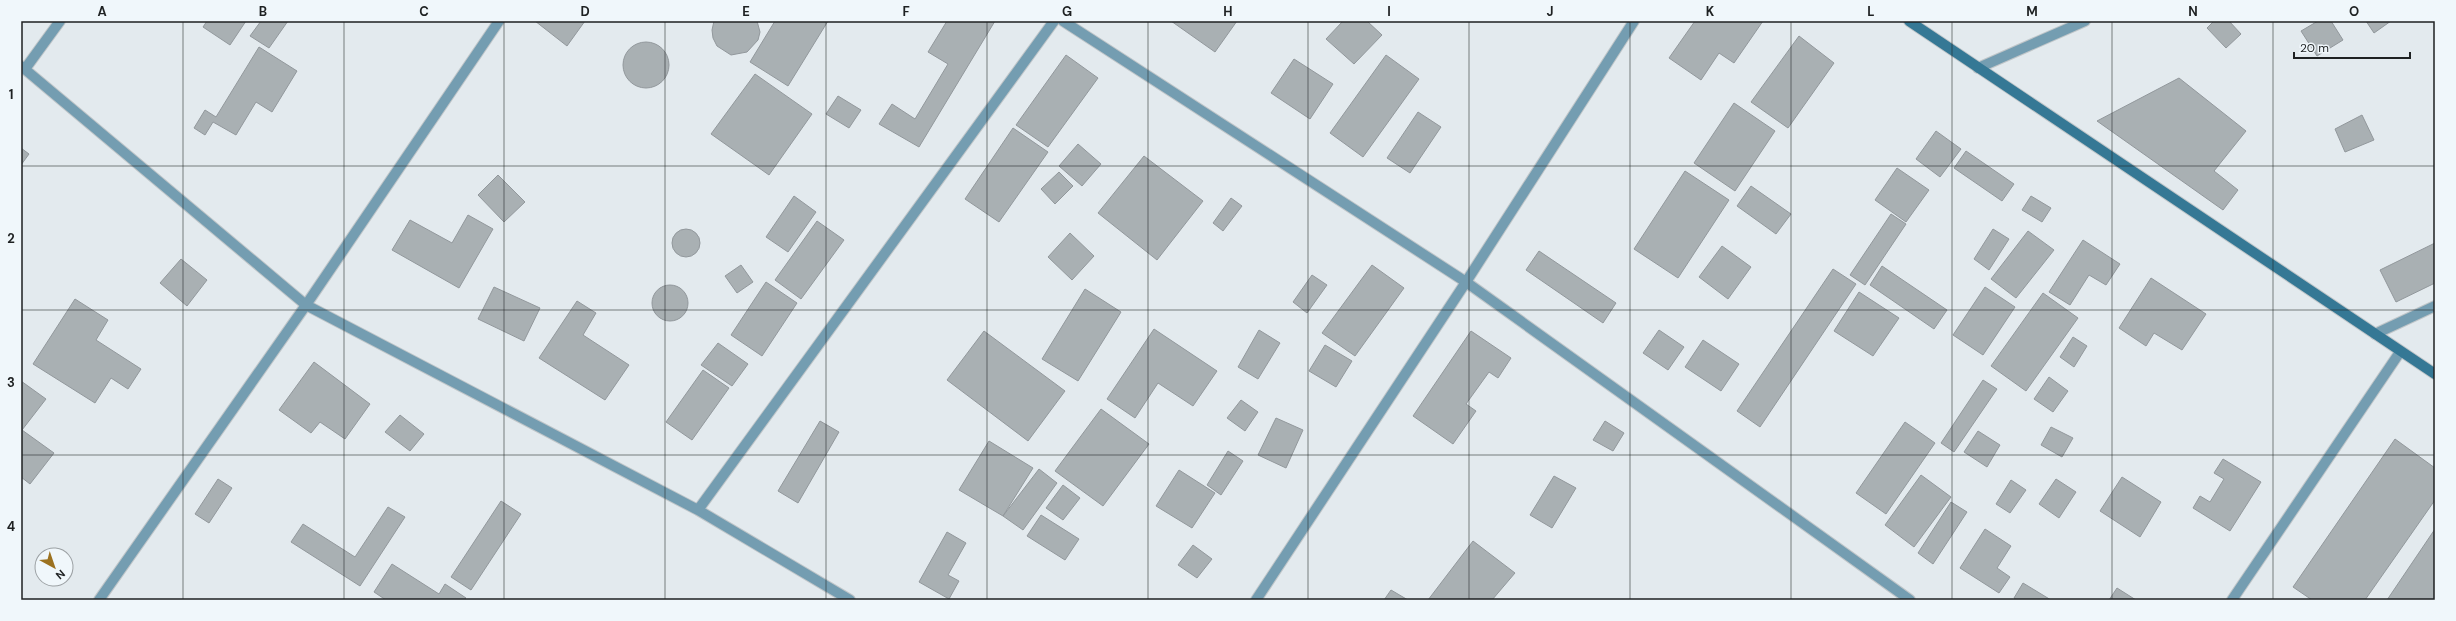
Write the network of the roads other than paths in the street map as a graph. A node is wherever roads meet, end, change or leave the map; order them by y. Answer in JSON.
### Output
{"nodes":[{"id":1,"x":60,"y":21,"type":"edge"},
{"id":2,"x":499,"y":21,"type":"edge"},
{"id":3,"x":1054,"y":21,"type":"edge"},
{"id":4,"x":1063,"y":21,"type":"edge"},
{"id":5,"x":1634,"y":21,"type":"edge"},
{"id":6,"x":1909,"y":21,"type":"edge"},
{"id":7,"x":2085,"y":21,"type":"edge"},
{"id":8,"x":23,"y":68,"type":"edge"},
{"id":9,"x":1978,"y":68,"type":"junction"},
{"id":10,"x":1466,"y":282,"type":"junction"},
{"id":11,"x":306,"y":304,"type":"junction"},
{"id":12,"x":2435,"y":306,"type":"edge"},
{"id":13,"x":2375,"y":334,"type":"junction"},
{"id":14,"x":2400,"y":352,"type":"junction"},
{"id":15,"x":2435,"y":374,"type":"edge"},
{"id":16,"x":698,"y":510,"type":"junction"},
{"id":17,"x":99,"y":600,"type":"edge"},
{"id":18,"x":850,"y":600,"type":"edge"},
{"id":19,"x":1256,"y":600,"type":"edge"},
{"id":20,"x":1910,"y":600,"type":"edge"},
{"id":21,"x":2232,"y":600,"type":"edge"}],
"edges":[{"from":1,"to":8,"type":"street"},
{"from":2,"to":11,"type":"street"},
{"from":3,"to":16,"type":"street"},
{"from":4,"to":10,"type":"street"},
{"from":5,"to":10,"type":"street"},
{"from":6,"to":9,"type":"street"},
{"from":7,"to":9,"type":"street"},
{"from":8,"to":11,"type":"street"},
{"from":9,"to":13,"type":"street"},
{"from":10,"to":19,"type":"street"},
{"from":10,"to":20,"type":"street"},
{"from":11,"to":16,"type":"street"},
{"from":11,"to":17,"type":"street"},
{"from":12,"to":13,"type":"street"},
{"from":13,"to":14,"type":"street"},
{"from":14,"to":15,"type":"street"},
{"from":14,"to":21,"type":"street"},
{"from":16,"to":18,"type":"street"}]}
